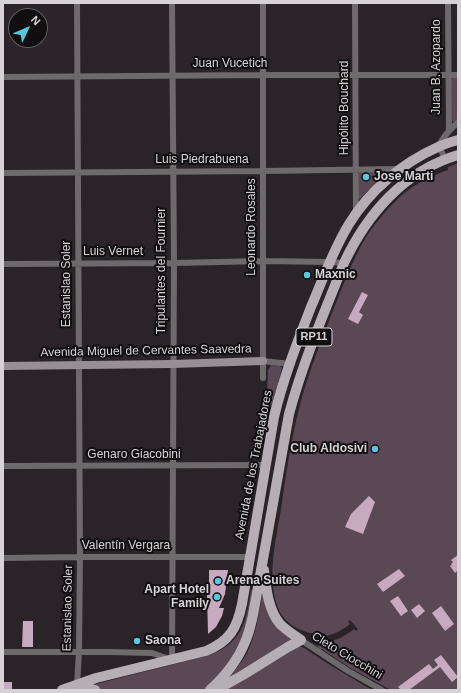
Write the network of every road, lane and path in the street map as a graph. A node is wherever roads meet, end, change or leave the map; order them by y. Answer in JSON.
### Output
{"nodes":[{"id":1,"x":77,"y":3,"type":"edge"},
{"id":2,"x":172,"y":3,"type":"edge"},
{"id":3,"x":263,"y":3,"type":"edge"},
{"id":4,"x":355,"y":3,"type":"edge"},
{"id":5,"x":448,"y":3,"type":"edge"},
{"id":6,"x":173,"y":75,"type":"junction"},
{"id":7,"x":263,"y":75,"type":"junction"},
{"id":8,"x":355,"y":75,"type":"junction"},
{"id":9,"x":448,"y":75,"type":"junction"},
{"id":10,"x":458,"y":75,"type":"edge"},
{"id":11,"x":3,"y":76,"type":"edge"},
{"id":12,"x":77,"y":76,"type":"junction"},
{"id":13,"x":458,"y":122,"type":"edge"},
{"id":14,"x":449,"y":131,"type":"junction"},
{"id":15,"x":458,"y":140,"type":"edge"},
{"id":16,"x":439,"y":146,"type":"junction"},
{"id":17,"x":458,"y":155,"type":"edge"},
{"id":18,"x":445,"y":159,"type":"junction"},
{"id":19,"x":356,"y":169,"type":"junction"},
{"id":20,"x":401,"y":169,"type":"junction"},
{"id":21,"x":263,"y":171,"type":"junction"},
{"id":22,"x":78,"y":172,"type":"junction"},
{"id":23,"x":173,"y":172,"type":"junction"},
{"id":24,"x":3,"y":173,"type":"edge"},
{"id":25,"x":356,"y":213,"type":"junction"},
{"id":26,"x":263,"y":261,"type":"junction"},
{"id":27,"x":330,"y":262,"type":"junction"},
{"id":28,"x":78,"y":263,"type":"junction"},
{"id":29,"x":174,"y":263,"type":"junction"},
{"id":30,"x":344,"y":263,"type":"junction"},
{"id":31,"x":3,"y":264,"type":"edge"},
{"id":32,"x":263,"y":361,"type":"junction"},
{"id":33,"x":173,"y":364,"type":"junction"},
{"id":34,"x":290,"y":364,"type":"junction"},
{"id":35,"x":79,"y":365,"type":"junction"},
{"id":36,"x":3,"y":366,"type":"edge"},
{"id":37,"x":263,"y":378,"type":"dead end"},
{"id":38,"x":266,"y":465,"type":"junction"},
{"id":39,"x":3,"y":466,"type":"edge"},
{"id":40,"x":79,"y":466,"type":"junction"},
{"id":41,"x":174,"y":466,"type":"junction"},
{"id":42,"x":173,"y":556,"type":"junction"},
{"id":43,"x":80,"y":557,"type":"junction"},
{"id":44,"x":250,"y":557,"type":"junction"},
{"id":45,"x":3,"y":558,"type":"edge"},
{"id":46,"x":263,"y":558,"type":"junction"},
{"id":47,"x":301,"y":640,"type":"junction"},
{"id":48,"x":3,"y":652,"type":"edge"},
{"id":49,"x":79,"y":652,"type":"junction"},
{"id":50,"x":172,"y":660,"type":"junction"},
{"id":51,"x":77,"y":685,"type":"junction"},
{"id":52,"x":62,"y":690,"type":"edge"},
{"id":53,"x":95,"y":690,"type":"edge"},
{"id":54,"x":210,"y":690,"type":"edge"},
{"id":55,"x":216,"y":690,"type":"edge"},
{"id":56,"x":382,"y":690,"type":"edge"}],
"edges":[{"from":1,"to":12,"type":"street","name":"Estanislao Soler"},
{"from":2,"to":6,"type":"street","name":"Tripulantes del Fournier"},
{"from":3,"to":7,"type":"street","name":"Leonardo Rosales"},
{"from":4,"to":8,"type":"street","name":"Hipólito Bouchard"},
{"from":5,"to":9,"type":"street","name":"Juan B. Azopardo"},
{"from":6,"to":7,"type":"street","name":"Juan Vucetich"},
{"from":6,"to":12,"type":"street","name":"Juan Vucetich"},
{"from":6,"to":23,"type":"street","name":"Tripulantes del Fournier"},
{"from":7,"to":8,"type":"street","name":"Juan Vucetich"},
{"from":7,"to":21,"type":"street","name":"Leonardo Rosales"},
{"from":8,"to":9,"type":"street","name":"Juan Vucetich"},
{"from":8,"to":19,"type":"street","name":"Hipólito Bouchard"},
{"from":9,"to":10,"type":"street","name":"Juan Vucetich"},
{"from":9,"to":14,"type":"street","name":"Juan B. Azopardo"},
{"from":11,"to":12,"type":"street","name":"Juan Vucetich"},
{"from":12,"to":22,"type":"street","name":"Estanislao Soler"},
{"from":13,"to":14,"type":"street"},
{"from":14,"to":16,"type":"street"},
{"from":15,"to":16,"type":"main road","name":"Avenida de los Trabajadores","number":"RP11"},
{"from":16,"to":18,"type":"street"},
{"from":16,"to":20,"type":"main road","name":"Avenida de los Trabajadores","number":"RP11"},
{"from":17,"to":18,"type":"main road","name":"Avenida de los Trabajadores","number":"RP11"},
{"from":18,"to":30,"type":"main road","name":"Avenida de los Trabajadores","number":"RP11"},
{"from":19,"to":20,"type":"street","name":"Luis Piedrabuena"},
{"from":19,"to":21,"type":"street","name":"Luis Piedrabuena"},
{"from":19,"to":25,"type":"street","name":"Hipólito Bouchard"},
{"from":20,"to":25,"type":"main road","name":"Avenida de los Trabajadores","number":"RP11"},
{"from":21,"to":23,"type":"street","name":"Luis Piedrabuena"},
{"from":21,"to":26,"type":"street","name":"Leonardo Rosales"},
{"from":22,"to":23,"type":"street","name":"Luis Piedrabuena"},
{"from":22,"to":24,"type":"street","name":"Luis Piedrabuena"},
{"from":22,"to":28,"type":"street","name":"Estanislao Soler"},
{"from":23,"to":29,"type":"street","name":"Tripulantes del Fournier"},
{"from":25,"to":27,"type":"main road","name":"Avenida de los Trabajadores","number":"RP11"},
{"from":26,"to":27,"type":"street","name":"Luis Vernet"},
{"from":26,"to":29,"type":"street","name":"Luis Vernet"},
{"from":26,"to":32,"type":"street","name":"Leonardo Rosales"},
{"from":27,"to":30,"type":"street","name":"Luis Vernet"},
{"from":27,"to":34,"type":"main road","name":"Avenida de los Trabajadores","number":"RP11"},
{"from":28,"to":29,"type":"street","name":"Luis Vernet"},
{"from":28,"to":31,"type":"street","name":"Luis Vernet"},
{"from":28,"to":35,"type":"street","name":"Estanislao Soler"},
{"from":29,"to":33,"type":"street","name":"Tripulantes del Fournier"},
{"from":30,"to":46,"type":"main road","name":"Avenida de los Trabajadores","number":"RP11"},
{"from":32,"to":33,"type":"street","name":"Avenida Miguel de Cervantes Saavedra"},
{"from":32,"to":34,"type":"street","name":"Avenida Miguel de Cervantes Saavedra"},
{"from":32,"to":37,"type":"street","name":"Leonardo Rosales"},
{"from":33,"to":35,"type":"street","name":"Avenida Miguel de Cervantes Saavedra"},
{"from":33,"to":41,"type":"street","name":"Tripulantes del Fournier"},
{"from":34,"to":38,"type":"main road","name":"Avenida de los Trabajadores","number":"RP11"},
{"from":35,"to":36,"type":"street","name":"Avenida Miguel de Cervantes Saavedra"},
{"from":35,"to":40,"type":"street","name":"Estanislao Soler"},
{"from":38,"to":41,"type":"street","name":"Genaro Giacobini"},
{"from":38,"to":44,"type":"main road","name":"Avenida de los Trabajadores","number":"RP11"},
{"from":39,"to":40,"type":"street","name":"Genaro Giacobini"},
{"from":40,"to":41,"type":"street","name":"Genaro Giacobini"},
{"from":40,"to":43,"type":"street","name":"Estanislao Soler"},
{"from":41,"to":42,"type":"street","name":"Tripulantes del Fournier"},
{"from":42,"to":43,"type":"street","name":"Valentín Vergara"},
{"from":42,"to":44,"type":"street","name":"Valentín Vergara"},
{"from":42,"to":50,"type":"street","name":"Tripulantes del Fournier"},
{"from":43,"to":45,"type":"street","name":"Valentín Vergara"},
{"from":43,"to":49,"type":"street","name":"Estanislao Soler"},
{"from":44,"to":50,"type":"main road","name":"Avenida de los Trabajadores","number":"RP11"},
{"from":46,"to":47,"type":"main road"},
{"from":46,"to":54,"type":"main road","name":"Avenida de los Trabajadores","number":"RP11"},
{"from":47,"to":55,"type":"main road"},
{"from":47,"to":56,"type":"street","name":"Cleto Ciocchini"},
{"from":48,"to":49,"type":"street"},
{"from":49,"to":50,"type":"street"},
{"from":49,"to":51,"type":"street","name":"Estanislao Soler"},
{"from":50,"to":51,"type":"main road","name":"Avenida de los Trabajadores","number":"RP11"},
{"from":51,"to":52,"type":"main road","name":"Avenida de los Trabajadores","number":"RP11"},
{"from":51,"to":53,"type":"main road"}]}
